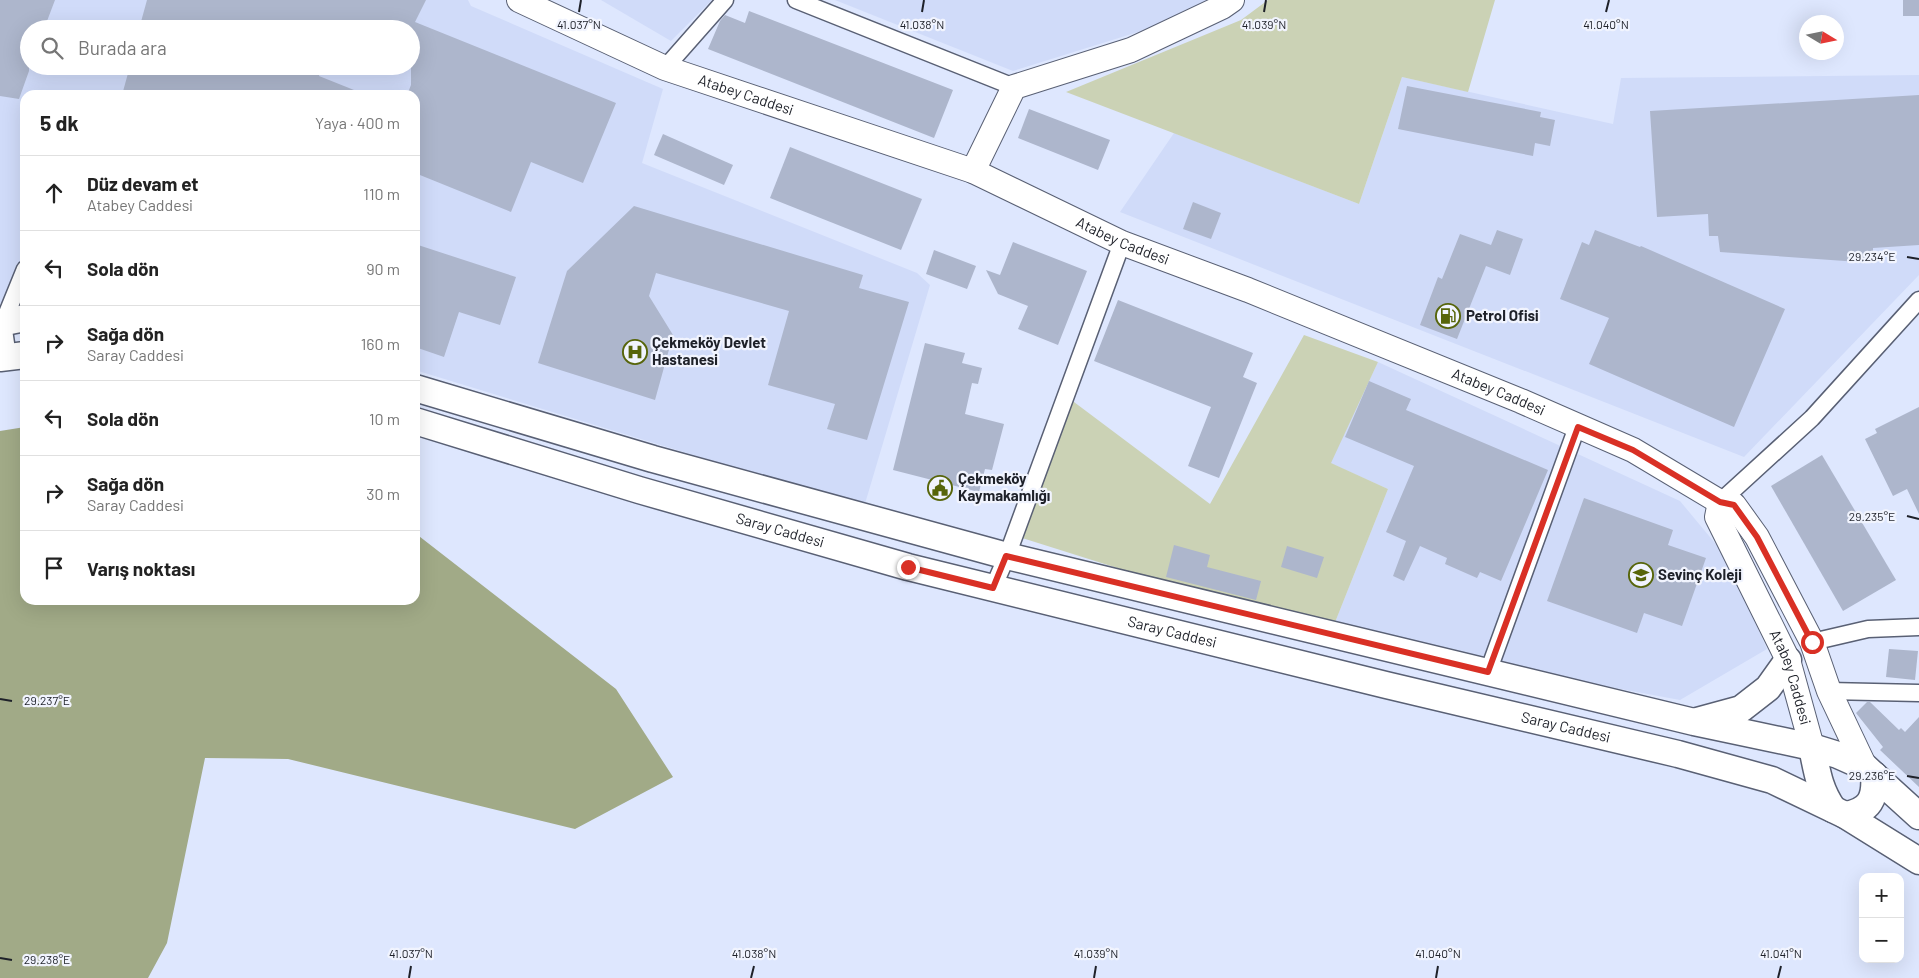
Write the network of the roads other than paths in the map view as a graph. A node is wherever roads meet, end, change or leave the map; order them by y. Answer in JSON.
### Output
{"nodes":[{"id":1,"x":519,"y":0,"type":"edge"},
{"id":2,"x":725,"y":0,"type":"edge"},
{"id":3,"x":796,"y":0,"type":"edge"},
{"id":4,"x":1223,"y":2,"type":"edge"},
{"id":5,"x":665,"y":68,"type":"junction"},
{"id":6,"x":1014,"y":87,"type":"junction"},
{"id":7,"x":973,"y":171,"type":"junction"},
{"id":8,"x":1122,"y":244,"type":"junction"},
{"id":9,"x":20,"y":285,"type":"edge"},
{"id":10,"x":1919,"y":300,"type":"edge"},
{"id":11,"x":9,"y":321,"type":"edge"},
{"id":12,"x":11,"y":356,"type":"edge"},
{"id":13,"x":420,"y":389,"type":"edge"},
{"id":14,"x":420,"y":423,"type":"edge"},
{"id":15,"x":1578,"y":427,"type":"junction"},
{"id":16,"x":1720,"y":502,"type":"junction"},
{"id":17,"x":1006,"y":556,"type":"junction"},
{"id":18,"x":993,"y":588,"type":"junction"},
{"id":19,"x":1919,"y":626,"type":"edge"},
{"id":20,"x":1812,"y":642,"type":"junction"},
{"id":21,"x":1788,"y":660,"type":"junction"},
{"id":22,"x":1488,"y":672,"type":"junction"},
{"id":23,"x":1830,"y":691,"type":"junction"},
{"id":24,"x":1919,"y":692,"type":"edge"},
{"id":25,"x":1694,"y":722,"type":"junction"},
{"id":26,"x":1812,"y":747,"type":"junction"},
{"id":27,"x":1864,"y":768,"type":"junction"},
{"id":28,"x":1819,"y":783,"type":"junction"},
{"id":29,"x":1839,"y":812,"type":"junction"},
{"id":30,"x":1919,"y":816,"type":"edge"},
{"id":31,"x":1919,"y":861,"type":"edge"}],
"edges":[{"from":1,"to":5,"type":"main road","name":"Atabey Caddesi"},
{"from":2,"to":5,"type":"street"},
{"from":3,"to":6,"type":"street"},
{"from":4,"to":6,"type":"main road"},
{"from":5,"to":7,"type":"main road","name":"Atabey Caddesi"},
{"from":6,"to":7,"type":"main road"},
{"from":7,"to":8,"type":"main road","name":"Atabey Caddesi"},
{"from":8,"to":15,"type":"main road","name":"Atabey Caddesi"},
{"from":8,"to":17,"type":"street"},
{"from":9,"to":11,"type":"street"},
{"from":10,"to":16,"type":"street"},
{"from":11,"to":12,"type":"street"},
{"from":13,"to":17,"type":"main road"},
{"from":14,"to":18,"type":"main road","name":"Saray Caddesi"},
{"from":15,"to":16,"type":"main road","name":"Atabey Caddesi"},
{"from":15,"to":22,"type":"street"},
{"from":16,"to":20,"type":"main road","name":"Atabey Caddesi"},
{"from":16,"to":21,"type":"main road","name":"Atabey Caddesi"},
{"from":17,"to":18,"type":"street"},
{"from":17,"to":22,"type":"main road"},
{"from":18,"to":29,"type":"main road","name":"Saray Caddesi"},
{"from":19,"to":20,"type":"street"},
{"from":20,"to":23,"type":"main road","name":"Atabey Caddesi"},
{"from":21,"to":25,"type":"main road"},
{"from":21,"to":26,"type":"main road","name":"Atabey Caddesi"},
{"from":22,"to":25,"type":"main road"},
{"from":23,"to":24,"type":"street"},
{"from":23,"to":27,"type":"main road","name":"Atabey Caddesi"},
{"from":25,"to":26,"type":"main road"},
{"from":26,"to":27,"type":"main road"},
{"from":26,"to":28,"type":"main road"},
{"from":27,"to":28,"type":"main road"},
{"from":27,"to":29,"type":"main road"},
{"from":27,"to":30,"type":"main road"},
{"from":28,"to":29,"type":"main road"},
{"from":29,"to":31,"type":"main road","name":"Saray Caddesi"}]}
